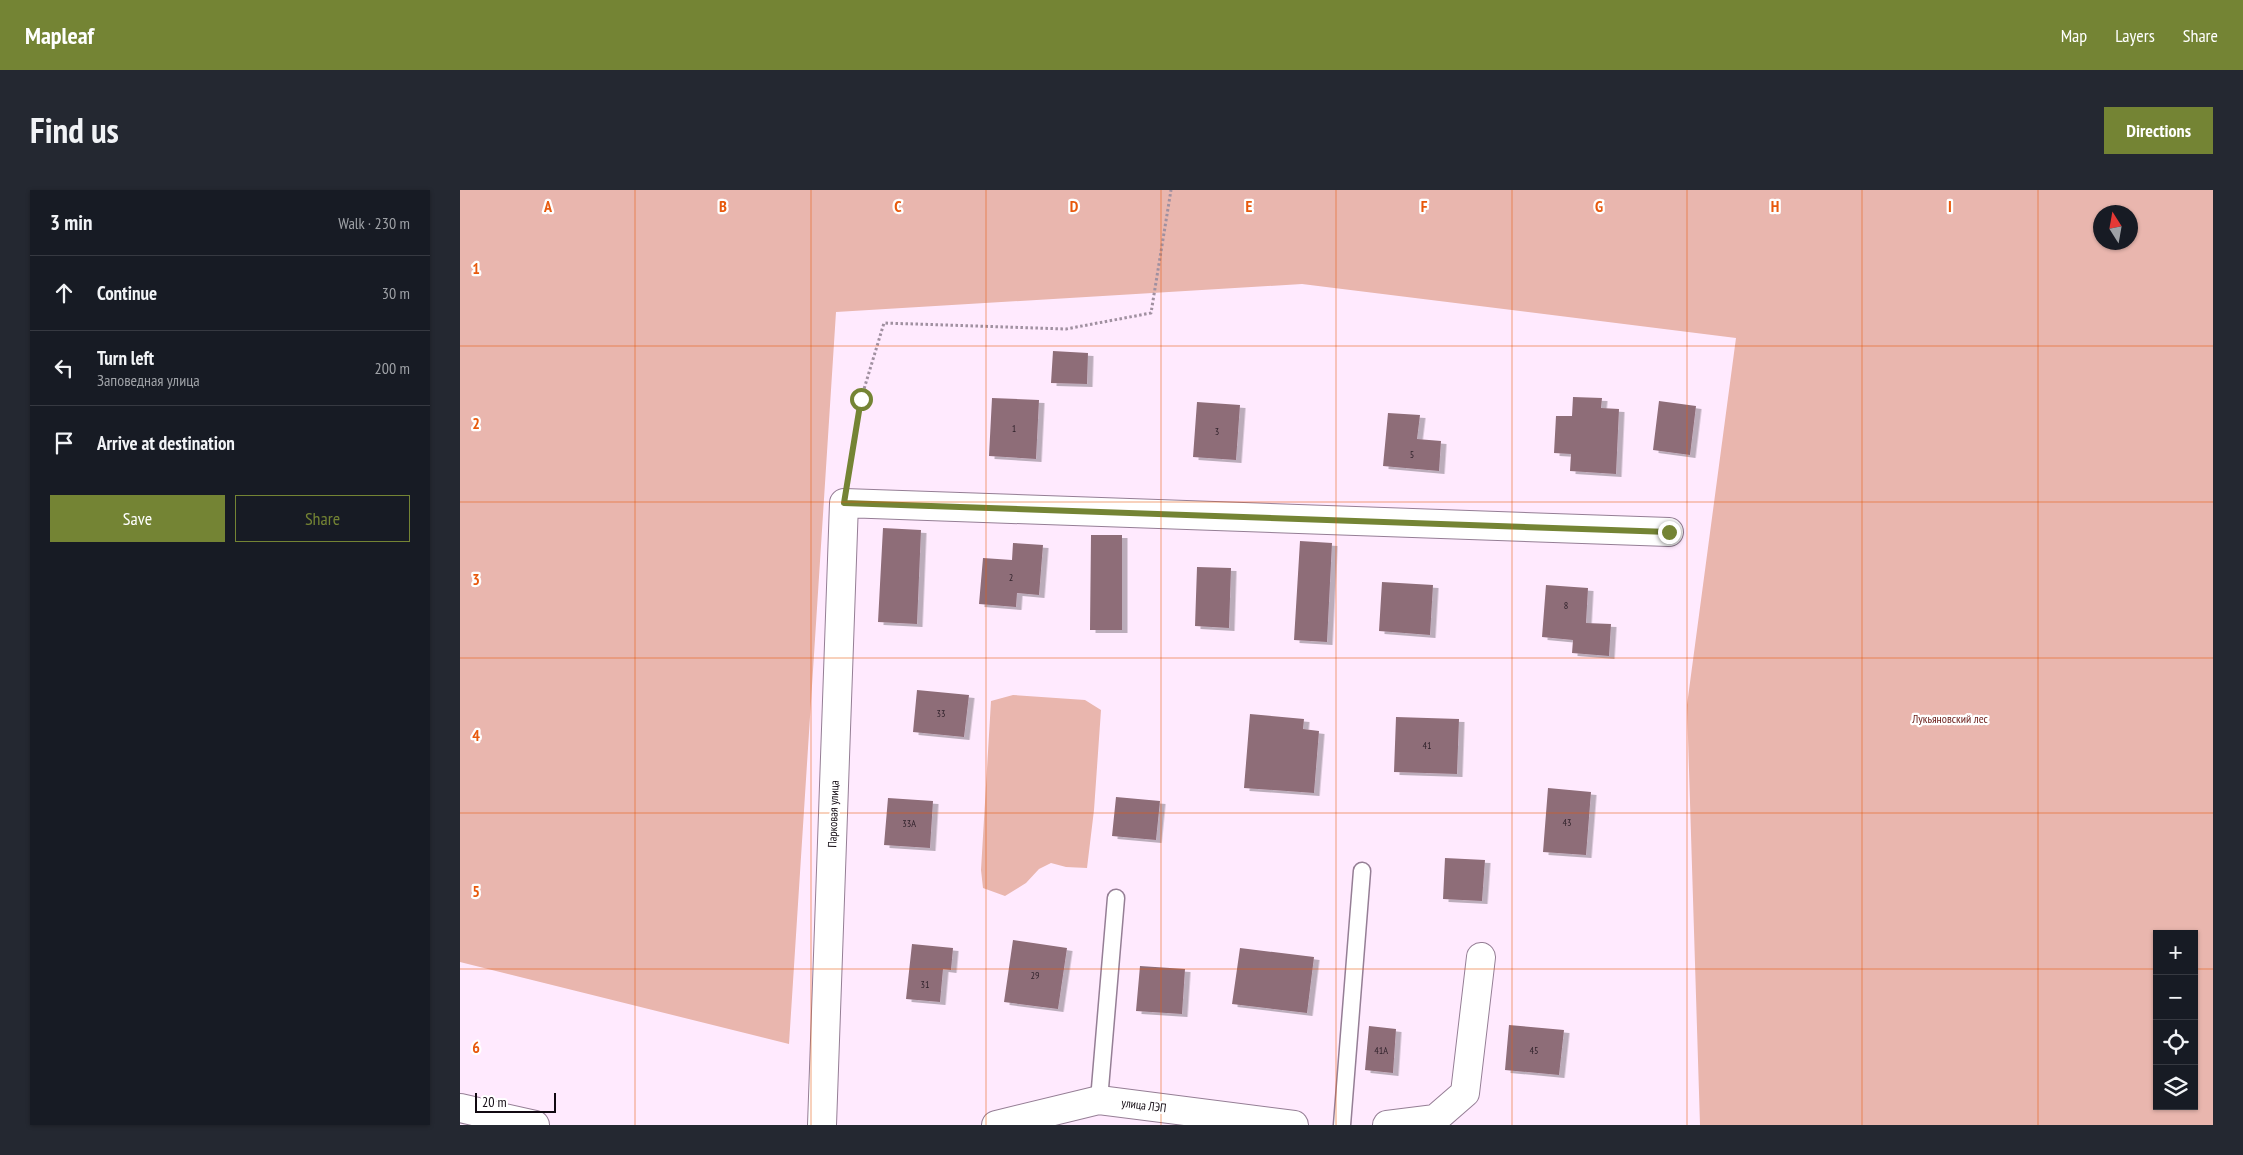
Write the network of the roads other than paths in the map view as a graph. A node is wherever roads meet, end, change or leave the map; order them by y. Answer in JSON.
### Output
{"nodes":[{"id":1,"x":1669,"y":532,"type":"dead end"},
{"id":2,"x":1362,"y":872,"type":"dead end"},
{"id":3,"x":1116,"y":898,"type":"dead end"},
{"id":4,"x":1481,"y":957,"type":"dead end"},
{"id":5,"x":1099,"y":1100,"type":"junction"},
{"id":6,"x":460,"y":1108,"type":"edge"},
{"id":7,"x":534,"y":1125,"type":"edge"},
{"id":8,"x":822,"y":1125,"type":"edge"},
{"id":9,"x":996,"y":1125,"type":"edge"},
{"id":10,"x":1294,"y":1125,"type":"edge"},
{"id":11,"x":1342,"y":1125,"type":"edge"},
{"id":12,"x":1387,"y":1125,"type":"edge"}],
"edges":[{"from":1,"to":8,"type":"street","name":"Парковая улица"},
{"from":2,"to":11,"type":"lane"},
{"from":3,"to":5,"type":"lane"},
{"from":4,"to":12,"type":"street"},
{"from":5,"to":9,"type":"street","name":"улица ЛЭП"},
{"from":5,"to":10,"type":"street","name":"улица ЛЭП"},
{"from":6,"to":7,"type":"street"}]}
